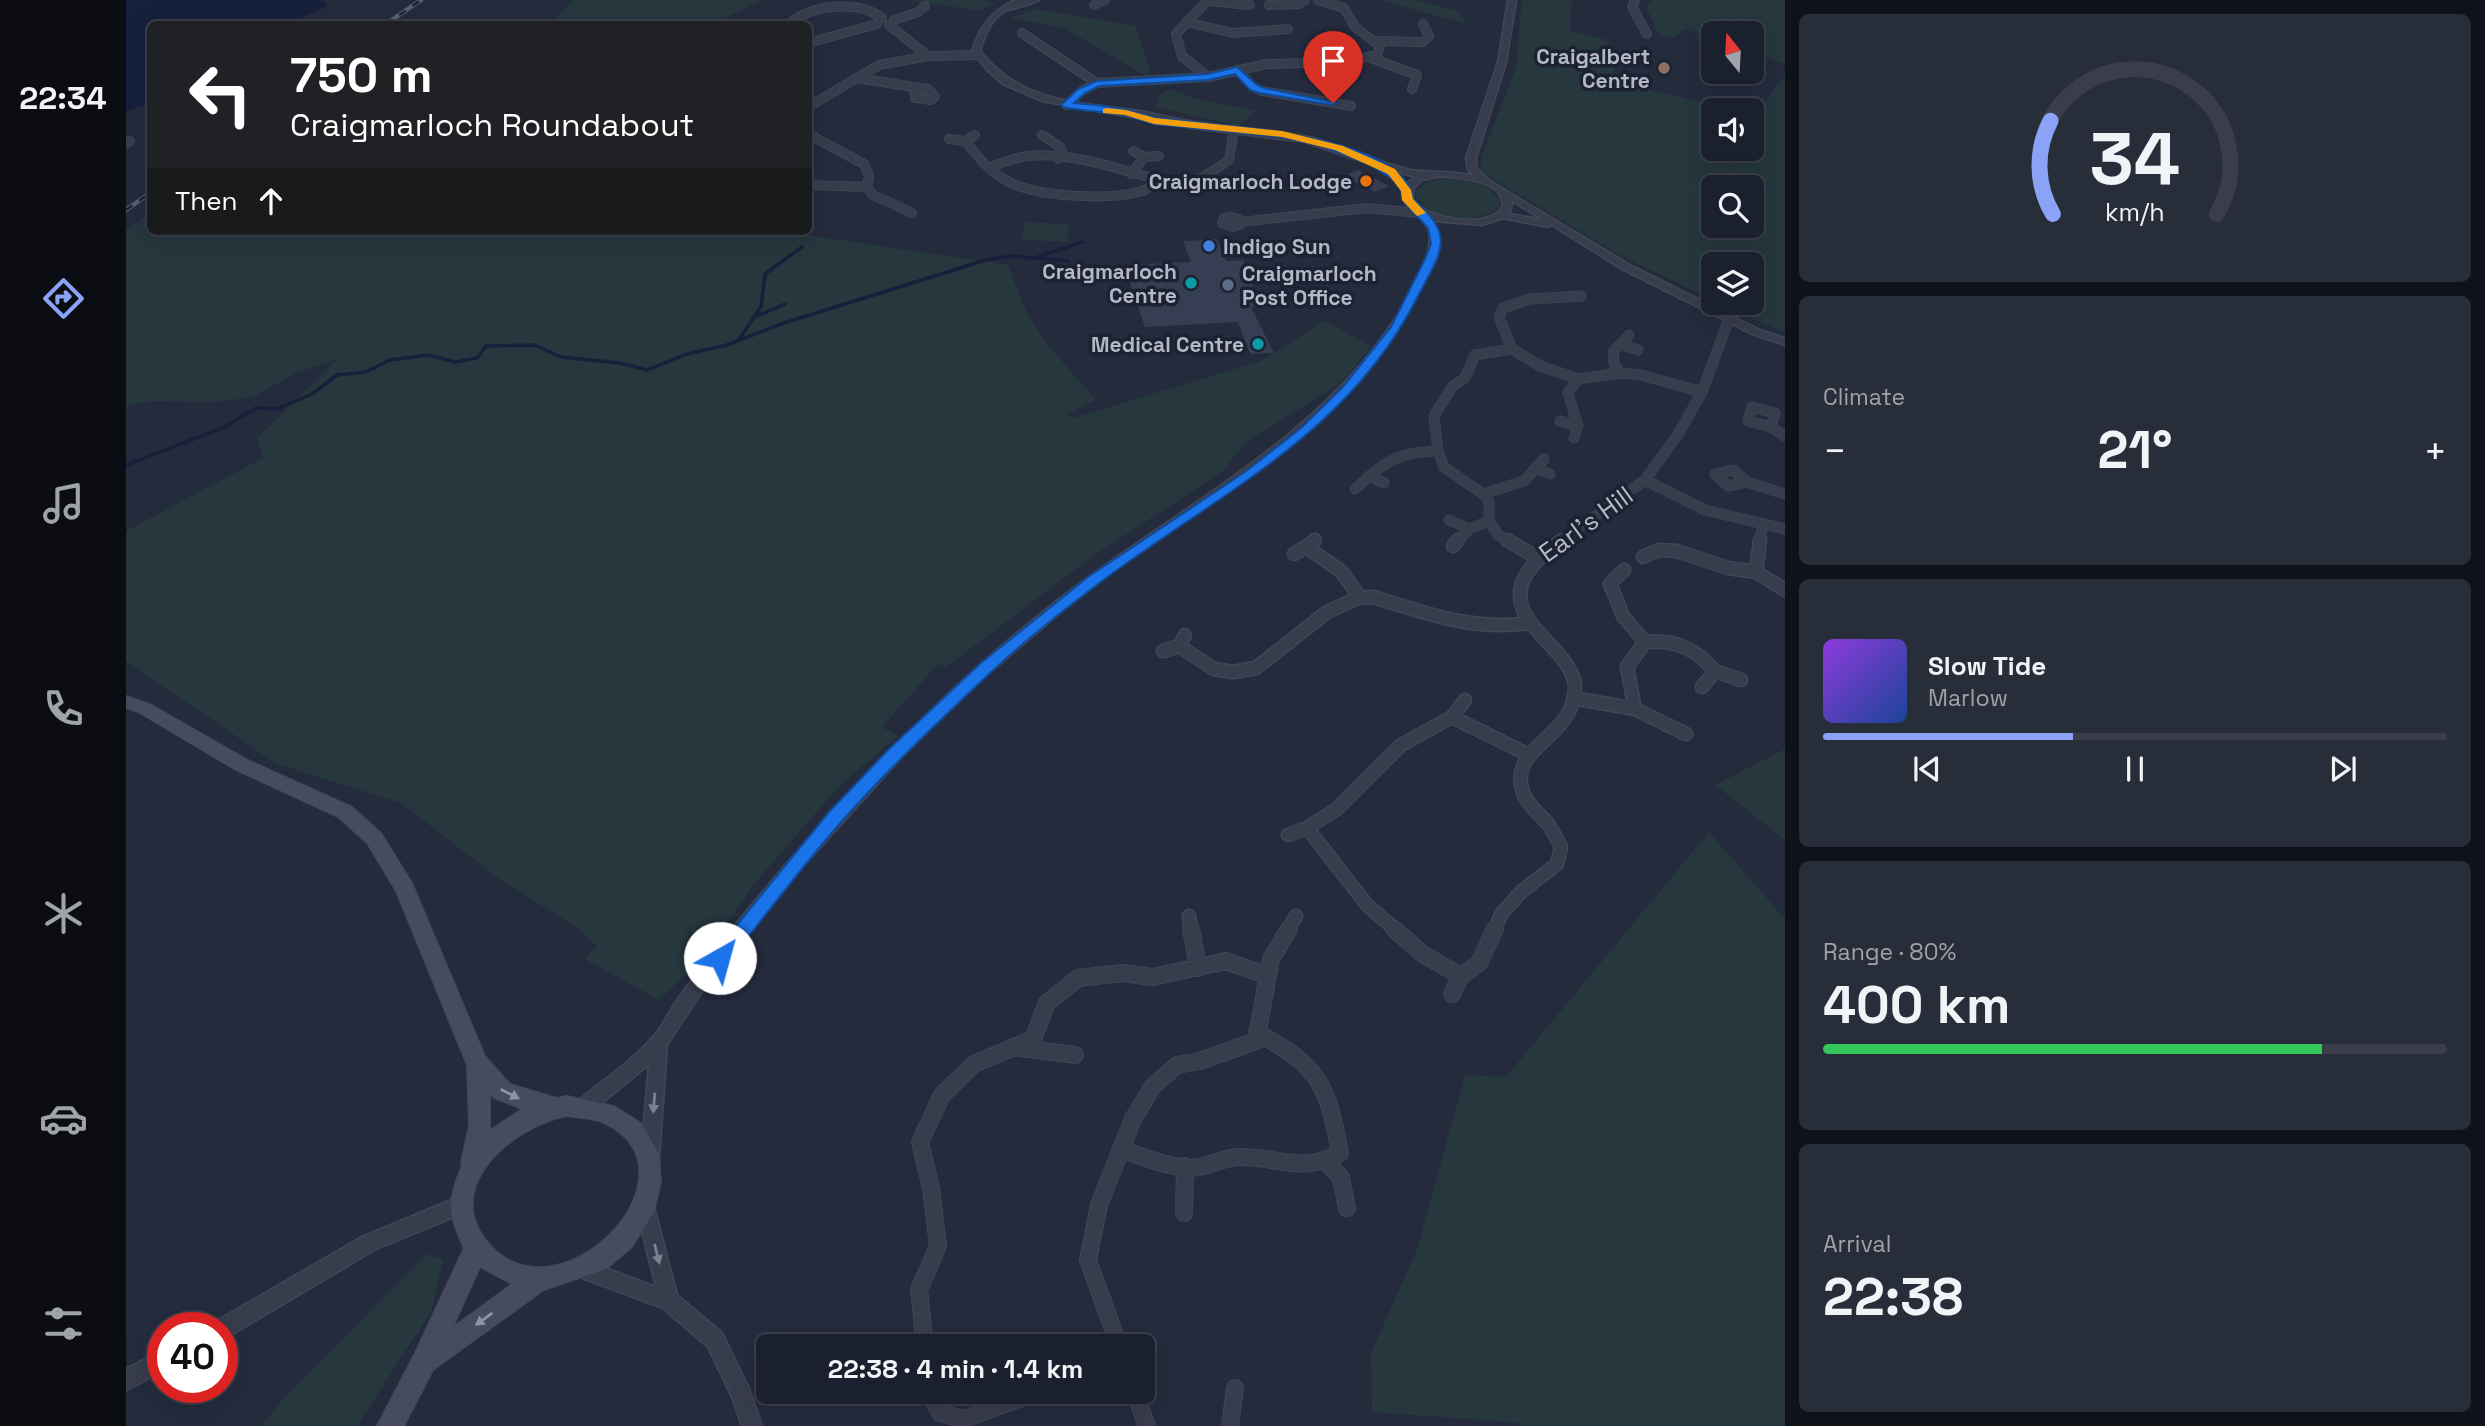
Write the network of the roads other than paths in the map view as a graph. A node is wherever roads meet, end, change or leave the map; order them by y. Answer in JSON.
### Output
{"nodes":[{"id":1,"x":1021,"y":0,"type":"edge"},
{"id":2,"x":1035,"y":0,"type":"edge"},
{"id":3,"x":1105,"y":0,"type":"edge"},
{"id":4,"x":1207,"y":0,"type":"edge"},
{"id":5,"x":1305,"y":0,"type":"edge"},
{"id":6,"x":1318,"y":0,"type":"edge"},
{"id":7,"x":1512,"y":0,"type":"edge"},
{"id":8,"x":1635,"y":0,"type":"edge"},
{"id":9,"x":1094,"y":5,"type":"dead end"},
{"id":10,"x":1250,"y":5,"type":"dead end"},
{"id":11,"x":1269,"y":5,"type":"dead end"},
{"id":12,"x":925,"y":6,"type":"dead end"},
{"id":13,"x":1001,"y":13,"type":"junction"},
{"id":14,"x":792,"y":21,"type":"edge"},
{"id":15,"x":880,"y":21,"type":"junction"},
{"id":16,"x":892,"y":22,"type":"junction"},
{"id":17,"x":1186,"y":22,"type":"junction"},
{"id":18,"x":1423,"y":24,"type":"dead end"},
{"id":19,"x":1288,"y":29,"type":"dead end"},
{"id":20,"x":1021,"y":33,"type":"dead end"},
{"id":21,"x":1647,"y":34,"type":"dead end"},
{"id":22,"x":812,"y":41,"type":"edge"},
{"id":23,"x":1375,"y":41,"type":"junction"},
{"id":24,"x":978,"y":55,"type":"junction"},
{"id":25,"x":928,"y":57,"type":"junction"},
{"id":26,"x":1371,"y":58,"type":"junction"},
{"id":27,"x":1237,"y":70,"type":"junction"},
{"id":28,"x":1208,"y":77,"type":"junction"},
{"id":29,"x":858,"y":78,"type":"junction"},
{"id":30,"x":1097,"y":83,"type":"junction"},
{"id":31,"x":913,"y":87,"type":"dead end"},
{"id":32,"x":1412,"y":89,"type":"dead end"},
{"id":33,"x":812,"y":103,"type":"edge"},
{"id":34,"x":1066,"y":105,"type":"junction"},
{"id":35,"x":1351,"y":106,"type":"dead end"},
{"id":36,"x":1234,"y":129,"type":"junction"},
{"id":37,"x":975,"y":135,"type":"dead end"},
{"id":38,"x":1042,"y":135,"type":"dead end"},
{"id":39,"x":812,"y":136,"type":"edge"},
{"id":40,"x":1065,"y":138,"type":"dead end"},
{"id":41,"x":949,"y":139,"type":"dead end"},
{"id":42,"x":965,"y":141,"type":"junction"},
{"id":43,"x":1052,"y":142,"type":"junction"},
{"id":44,"x":1133,"y":150,"type":"dead end"},
{"id":45,"x":1159,"y":156,"type":"dead end"},
{"id":46,"x":1144,"y":157,"type":"junction"},
{"id":47,"x":1471,"y":158,"type":"junction"},
{"id":48,"x":1058,"y":159,"type":"junction"},
{"id":49,"x":1381,"y":165,"type":"junction"},
{"id":50,"x":990,"y":167,"type":"junction"},
{"id":51,"x":1131,"y":174,"type":"junction"},
{"id":52,"x":1434,"y":175,"type":"junction"},
{"id":53,"x":1157,"y":180,"type":"junction"},
{"id":54,"x":812,"y":185,"type":"edge"},
{"id":55,"x":1493,"y":185,"type":"junction"},
{"id":56,"x":867,"y":187,"type":"junction"},
{"id":57,"x":1406,"y":192,"type":"junction"},
{"id":58,"x":1503,"y":192,"type":"junction"},
{"id":59,"x":1367,"y":208,"type":"junction"},
{"id":60,"x":912,"y":213,"type":"dead end"},
{"id":61,"x":1423,"y":214,"type":"junction"},
{"id":62,"x":1501,"y":215,"type":"junction"},
{"id":63,"x":1241,"y":222,"type":"dead end"},
{"id":64,"x":1465,"y":224,"type":"junction"},
{"id":65,"x":1566,"y":230,"type":"junction"},
{"id":66,"x":1437,"y":244,"type":"junction"},
{"id":67,"x":1581,"y":296,"type":"dead end"},
{"id":68,"x":1729,"y":319,"type":"junction"},
{"id":69,"x":1629,"y":335,"type":"dead end"},
{"id":70,"x":1785,"y":342,"type":"edge"},
{"id":71,"x":1622,"y":344,"type":"junction"},
{"id":72,"x":1512,"y":349,"type":"junction"},
{"id":73,"x":1638,"y":350,"type":"dead end"},
{"id":74,"x":1620,"y":373,"type":"junction"},
{"id":75,"x":1578,"y":379,"type":"junction"},
{"id":76,"x":1702,"y":392,"type":"junction"},
{"id":77,"x":1560,"y":421,"type":"dead end"},
{"id":78,"x":1578,"y":426,"type":"junction"},
{"id":79,"x":1771,"y":428,"type":"dead end"},
{"id":80,"x":1785,"y":436,"type":"edge"},
{"id":81,"x":1574,"y":438,"type":"dead end"},
{"id":82,"x":1438,"y":451,"type":"junction"},
{"id":83,"x":1544,"y":459,"type":"dead end"},
{"id":84,"x":1536,"y":468,"type":"junction"},
{"id":85,"x":1550,"y":474,"type":"dead end"},
{"id":86,"x":1369,"y":476,"type":"junction"},
{"id":87,"x":1645,"y":481,"type":"junction"},
{"id":88,"x":1746,"y":482,"type":"dead end"},
{"id":89,"x":1384,"y":483,"type":"dead end"},
{"id":90,"x":1355,"y":489,"type":"dead end"},
{"id":91,"x":1483,"y":494,"type":"junction"},
{"id":92,"x":1785,"y":494,"type":"edge"},
{"id":93,"x":1449,"y":520,"type":"dead end"},
{"id":94,"x":1489,"y":522,"type":"junction"},
{"id":95,"x":1762,"y":525,"type":"junction"},
{"id":96,"x":1469,"y":529,"type":"junction"},
{"id":97,"x":1785,"y":529,"type":"edge"},
{"id":98,"x":1316,"y":540,"type":"dead end"},
{"id":99,"x":1453,"y":546,"type":"dead end"},
{"id":100,"x":1306,"y":547,"type":"junction"},
{"id":101,"x":1294,"y":554,"type":"dead end"},
{"id":102,"x":1643,"y":557,"type":"dead end"},
{"id":103,"x":1538,"y":558,"type":"junction"},
{"id":104,"x":1624,"y":570,"type":"dead end"},
{"id":105,"x":1756,"y":572,"type":"junction"},
{"id":106,"x":1785,"y":590,"type":"edge"},
{"id":107,"x":1359,"y":596,"type":"junction"},
{"id":108,"x":1530,"y":624,"type":"junction"},
{"id":109,"x":1645,"y":642,"type":"junction"},
{"id":110,"x":1163,"y":651,"type":"dead end"},
{"id":111,"x":1715,"y":671,"type":"junction"},
{"id":112,"x":1741,"y":680,"type":"dead end"},
{"id":113,"x":1702,"y":687,"type":"dead end"},
{"id":114,"x":1573,"y":698,"type":"junction"},
{"id":115,"x":1465,"y":700,"type":"dead end"},
{"id":116,"x":126,"y":702,"type":"edge"},
{"id":117,"x":1635,"y":709,"type":"junction"},
{"id":118,"x":1452,"y":717,"type":"junction"},
{"id":119,"x":1686,"y":734,"type":"dead end"},
{"id":120,"x":1527,"y":754,"type":"junction"},
{"id":121,"x":1307,"y":828,"type":"junction"},
{"id":122,"x":1288,"y":835,"type":"dead end"},
{"id":123,"x":1189,"y":916,"type":"dead end"},
{"id":124,"x":1296,"y":916,"type":"dead end"},
{"id":125,"x":1198,"y":968,"type":"junction"},
{"id":126,"x":1268,"y":976,"type":"junction"},
{"id":127,"x":1461,"y":976,"type":"junction"},
{"id":128,"x":1452,"y":994,"type":"dead end"},
{"id":129,"x":1257,"y":1033,"type":"junction"},
{"id":130,"x":659,"y":1044,"type":"junction"},
{"id":131,"x":1013,"y":1047,"type":"junction"},
{"id":132,"x":1075,"y":1055,"type":"dead end"},
{"id":133,"x":477,"y":1062,"type":"junction"},
{"id":134,"x":585,"y":1106,"type":"junction"},
{"id":135,"x":554,"y":1107,"type":"junction"},
{"id":136,"x":1121,"y":1149,"type":"junction"},
{"id":137,"x":649,"y":1161,"type":"junction"},
{"id":138,"x":1327,"y":1162,"type":"junction"},
{"id":139,"x":1185,"y":1166,"type":"junction"},
{"id":140,"x":469,"y":1179,"type":"junction"},
{"id":141,"x":461,"y":1205,"type":"junction"},
{"id":142,"x":645,"y":1207,"type":"junction"},
{"id":143,"x":1347,"y":1208,"type":"dead end"},
{"id":144,"x":1184,"y":1213,"type":"dead end"},
{"id":145,"x":476,"y":1248,"type":"junction"},
{"id":146,"x":584,"y":1269,"type":"junction"},
{"id":147,"x":539,"y":1279,"type":"junction"},
{"id":148,"x":669,"y":1301,"type":"junction"},
{"id":149,"x":238,"y":1321,"type":"edge"},
{"id":150,"x":924,"y":1334,"type":"edge"},
{"id":151,"x":1115,"y":1334,"type":"edge"},
{"id":152,"x":147,"y":1360,"type":"edge"},
{"id":153,"x":424,"y":1362,"type":"junction"},
{"id":154,"x":126,"y":1369,"type":"edge"},
{"id":155,"x":147,"y":1369,"type":"edge"},
{"id":156,"x":126,"y":1380,"type":"edge"},
{"id":157,"x":1235,"y":1388,"type":"dead end"},
{"id":158,"x":936,"y":1404,"type":"edge"},
{"id":159,"x":1005,"y":1404,"type":"edge"},
{"id":160,"x":1139,"y":1404,"type":"edge"},
{"id":161,"x":390,"y":1426,"type":"edge"},
{"id":162,"x":752,"y":1426,"type":"edge"},
{"id":163,"x":1147,"y":1426,"type":"edge"},
{"id":164,"x":1230,"y":1426,"type":"edge"}],
"edges":[{"from":1,"to":13,"type":"street"},
{"from":2,"to":13,"type":"street"},
{"from":3,"to":9,"type":"street"},
{"from":4,"to":10,"type":"street"},
{"from":4,"to":17,"type":"street"},
{"from":5,"to":11,"type":"street"},
{"from":6,"to":23,"type":"street"},
{"from":7,"to":47,"type":"street"},
{"from":8,"to":21,"type":"street"},
{"from":12,"to":16,"type":"street"},
{"from":13,"to":24,"type":"street"},
{"from":14,"to":15,"type":"street"},
{"from":15,"to":16,"type":"street"},
{"from":15,"to":22,"type":"street"},
{"from":16,"to":25,"type":"street"},
{"from":17,"to":19,"type":"street"},
{"from":17,"to":28,"type":"street"},
{"from":18,"to":23,"type":"street"},
{"from":20,"to":30,"type":"street"},
{"from":23,"to":26,"type":"street"},
{"from":24,"to":25,"type":"street"},
{"from":24,"to":34,"type":"street"},
{"from":25,"to":29,"type":"street"},
{"from":26,"to":27,"type":"street"},
{"from":26,"to":32,"type":"street"},
{"from":27,"to":28,"type":"street"},
{"from":27,"to":35,"type":"street"},
{"from":28,"to":30,"type":"street"},
{"from":29,"to":31,"type":"street"},
{"from":29,"to":33,"type":"street"},
{"from":30,"to":34,"type":"street"},
{"from":34,"to":36,"type":"street"},
{"from":36,"to":49,"type":"street"},
{"from":36,"to":53,"type":"street"},
{"from":37,"to":42,"type":"street"},
{"from":38,"to":43,"type":"street"},
{"from":39,"to":56,"type":"street"},
{"from":40,"to":43,"type":"street"},
{"from":41,"to":42,"type":"street"},
{"from":42,"to":50,"type":"street"},
{"from":43,"to":48,"type":"street"},
{"from":44,"to":46,"type":"street"},
{"from":45,"to":46,"type":"street"},
{"from":46,"to":51,"type":"street"},
{"from":47,"to":52,"type":"street"},
{"from":47,"to":55,"type":"street"},
{"from":48,"to":50,"type":"street"},
{"from":48,"to":51,"type":"street"},
{"from":49,"to":52,"type":"street"},
{"from":49,"to":57,"type":"street"},
{"from":50,"to":53,"type":"street"},
{"from":51,"to":53,"type":"street"},
{"from":52,"to":55,"type":"street"},
{"from":52,"to":57,"type":"street"},
{"from":54,"to":56,"type":"street"},
{"from":55,"to":58,"type":"street"},
{"from":56,"to":60,"type":"street"},
{"from":57,"to":59,"type":"street"},
{"from":57,"to":61,"type":"street"},
{"from":58,"to":62,"type":"street"},
{"from":58,"to":65,"type":"street"},
{"from":59,"to":61,"type":"street"},
{"from":59,"to":63,"type":"street"},
{"from":61,"to":64,"type":"street"},
{"from":61,"to":66,"type":"street"},
{"from":62,"to":64,"type":"street"},
{"from":62,"to":65,"type":"street"},
{"from":64,"to":66,"type":"street"},
{"from":65,"to":68,"type":"street"},
{"from":66,"to":130,"type":"street"},
{"from":67,"to":72,"type":"street"},
{"from":68,"to":70,"type":"street"},
{"from":68,"to":76,"type":"street","name":"Earl's Hill"},
{"from":69,"to":71,"type":"street"},
{"from":71,"to":73,"type":"street"},
{"from":71,"to":74,"type":"street"},
{"from":72,"to":75,"type":"street"},
{"from":72,"to":82,"type":"street"},
{"from":74,"to":75,"type":"street"},
{"from":74,"to":76,"type":"street"},
{"from":75,"to":78,"type":"street"},
{"from":76,"to":87,"type":"street","name":"Earl's Hill"},
{"from":77,"to":78,"type":"street"},
{"from":78,"to":81,"type":"street"},
{"from":79,"to":80,"type":"street"},
{"from":82,"to":86,"type":"street"},
{"from":82,"to":91,"type":"street"},
{"from":83,"to":84,"type":"street"},
{"from":84,"to":85,"type":"street"},
{"from":84,"to":91,"type":"street"},
{"from":86,"to":89,"type":"street"},
{"from":86,"to":90,"type":"street"},
{"from":87,"to":95,"type":"street"},
{"from":87,"to":103,"type":"street","name":"Earl's Hill"},
{"from":88,"to":92,"type":"street"},
{"from":91,"to":94,"type":"street"},
{"from":93,"to":96,"type":"street"},
{"from":94,"to":96,"type":"street"},
{"from":94,"to":103,"type":"street"},
{"from":95,"to":97,"type":"street"},
{"from":95,"to":105,"type":"street"},
{"from":96,"to":99,"type":"street"},
{"from":98,"to":100,"type":"street"},
{"from":100,"to":101,"type":"street"},
{"from":100,"to":107,"type":"street"},
{"from":102,"to":105,"type":"street"},
{"from":103,"to":108,"type":"street","name":"Earl's Hill"},
{"from":104,"to":109,"type":"street"},
{"from":105,"to":106,"type":"street"},
{"from":107,"to":108,"type":"street"},
{"from":107,"to":110,"type":"street"},
{"from":108,"to":114,"type":"street","name":"Earl's Hill"},
{"from":109,"to":111,"type":"street"},
{"from":109,"to":117,"type":"street"},
{"from":111,"to":112,"type":"street"},
{"from":111,"to":113,"type":"street"},
{"from":114,"to":117,"type":"street"},
{"from":114,"to":120,"type":"street"},
{"from":115,"to":118,"type":"street"},
{"from":116,"to":133,"type":"main road"},
{"from":117,"to":119,"type":"street"},
{"from":118,"to":120,"type":"street"},
{"from":118,"to":121,"type":"street"},
{"from":120,"to":127,"type":"street"},
{"from":121,"to":122,"type":"street"},
{"from":121,"to":127,"type":"street"},
{"from":123,"to":125,"type":"street"},
{"from":124,"to":126,"type":"street"},
{"from":125,"to":126,"type":"street"},
{"from":125,"to":131,"type":"street"},
{"from":126,"to":129,"type":"street"},
{"from":127,"to":128,"type":"street"},
{"from":129,"to":136,"type":"street"},
{"from":129,"to":138,"type":"street"},
{"from":130,"to":134,"type":"street"},
{"from":130,"to":137,"type":"street","one_way":true},
{"from":131,"to":132,"type":"street"},
{"from":131,"to":150,"type":"street"},
{"from":133,"to":135,"type":"main road","one_way":true},
{"from":133,"to":140,"type":"main road"},
{"from":134,"to":135,"type":"main road"},
{"from":134,"to":137,"type":"main road"},
{"from":135,"to":140,"type":"main road"},
{"from":136,"to":139,"type":"street"},
{"from":136,"to":151,"type":"street"},
{"from":137,"to":142,"type":"main road"},
{"from":138,"to":139,"type":"street"},
{"from":138,"to":143,"type":"street"},
{"from":139,"to":144,"type":"street"},
{"from":140,"to":141,"type":"main road"},
{"from":141,"to":145,"type":"main road"},
{"from":141,"to":149,"type":"street"},
{"from":142,"to":146,"type":"main road"},
{"from":142,"to":148,"type":"street","one_way":true},
{"from":145,"to":147,"type":"main road"},
{"from":145,"to":153,"type":"main road"},
{"from":146,"to":147,"type":"main road"},
{"from":146,"to":148,"type":"street"},
{"from":147,"to":153,"type":"main road","one_way":true},
{"from":148,"to":162,"type":"street"},
{"from":152,"to":154,"type":"street"},
{"from":153,"to":161,"type":"main road"},
{"from":155,"to":156,"type":"street"},
{"from":157,"to":164,"type":"street"},
{"from":158,"to":159,"type":"street"},
{"from":160,"to":163,"type":"street"}]}
